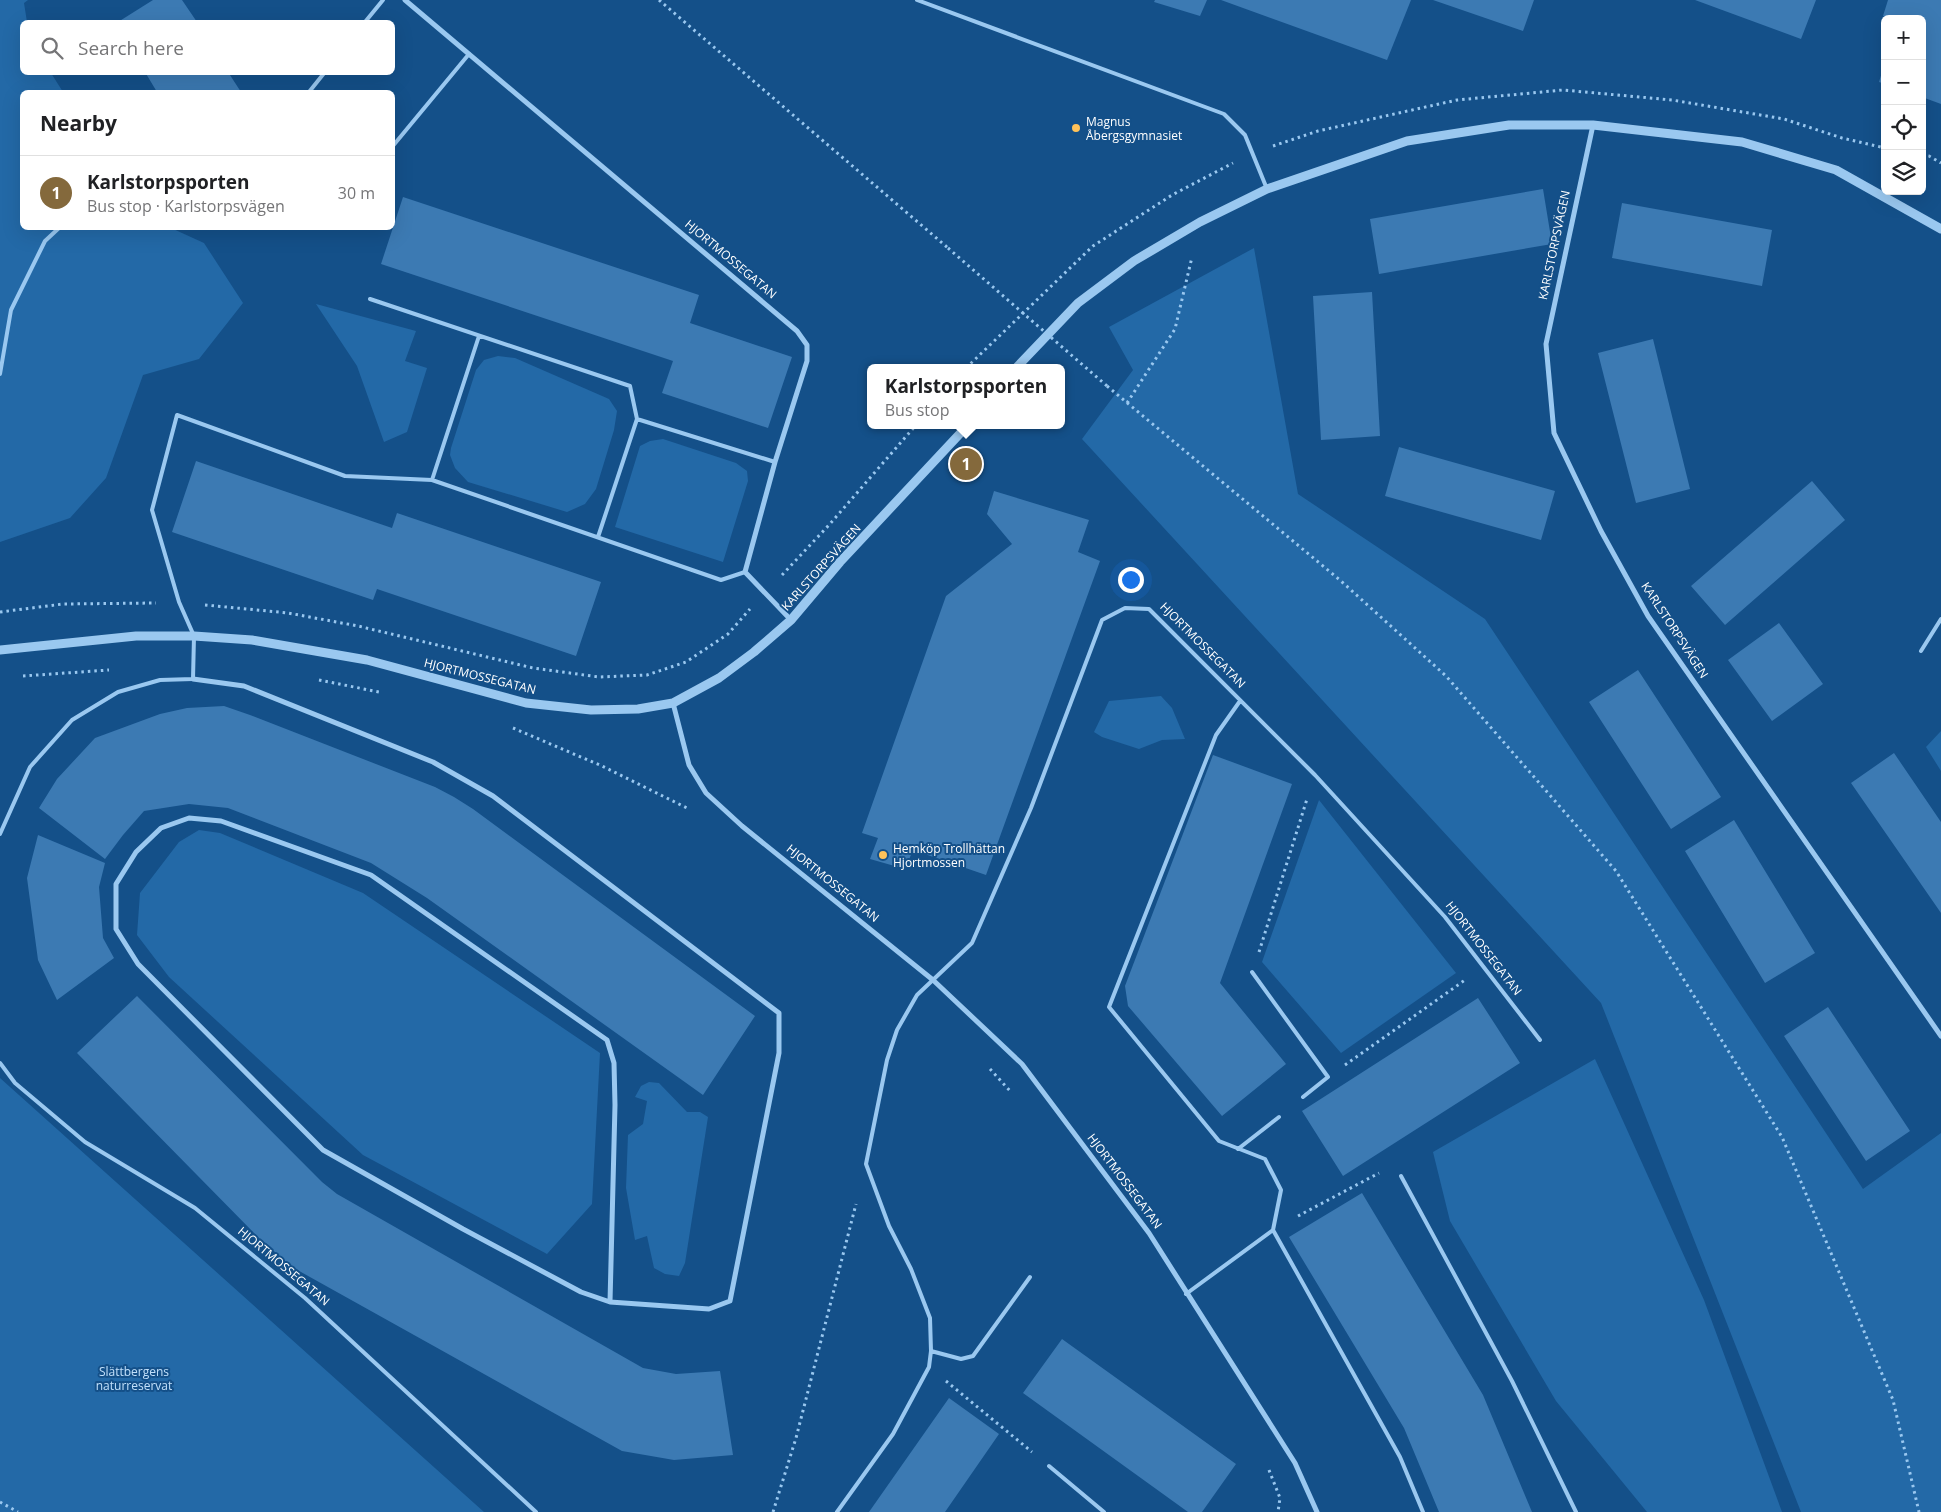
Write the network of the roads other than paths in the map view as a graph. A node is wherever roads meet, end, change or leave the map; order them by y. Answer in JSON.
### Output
{"nodes":[{"id":1,"x":383,"y":0,"type":"edge"},
{"id":2,"x":405,"y":0,"type":"edge"},
{"id":3,"x":917,"y":0,"type":"edge"},
{"id":4,"x":367,"y":20,"type":"edge"},
{"id":5,"x":469,"y":54,"type":"junction"},
{"id":6,"x":323,"y":75,"type":"edge"},
{"id":7,"x":311,"y":90,"type":"edge"},
{"id":8,"x":1593,"y":125,"type":"junction"},
{"id":9,"x":395,"y":144,"type":"edge"},
{"id":10,"x":1267,"y":188,"type":"junction"},
{"id":11,"x":58,"y":230,"type":"edge"},
{"id":12,"x":1941,"y":230,"type":"edge"},
{"id":13,"x":370,"y":300,"type":"dead end"},
{"id":14,"x":479,"y":336,"type":"junction"},
{"id":15,"x":1020,"y":364,"type":"edge"},
{"id":16,"x":0,"y":374,"type":"edge"},
{"id":17,"x":637,"y":419,"type":"junction"},
{"id":18,"x":964,"y":429,"type":"edge"},
{"id":19,"x":775,"y":462,"type":"junction"},
{"id":20,"x":432,"y":480,"type":"junction"},
{"id":21,"x":598,"y":537,"type":"junction"},
{"id":22,"x":745,"y":572,"type":"junction"},
{"id":23,"x":1941,"y":618,"type":"edge"},
{"id":24,"x":790,"y":620,"type":"junction"},
{"id":25,"x":194,"y":636,"type":"junction"},
{"id":26,"x":0,"y":650,"type":"edge"},
{"id":27,"x":1921,"y":651,"type":"dead end"},
{"id":28,"x":194,"y":680,"type":"junction"},
{"id":29,"x":1240,"y":700,"type":"junction"},
{"id":30,"x":672,"y":703,"type":"junction"},
{"id":31,"x":0,"y":834,"type":"edge"},
{"id":32,"x":1252,"y":972,"type":"road end"},
{"id":33,"x":933,"y":980,"type":"junction"},
{"id":34,"x":1941,"y":1036,"type":"edge"},
{"id":35,"x":1540,"y":1040,"type":"dead end"},
{"id":36,"x":0,"y":1063,"type":"edge"},
{"id":37,"x":1303,"y":1097,"type":"dead end"},
{"id":38,"x":1279,"y":1117,"type":"dead end"},
{"id":39,"x":1238,"y":1149,"type":"junction"},
{"id":40,"x":1402,"y":1176,"type":"road end"},
{"id":41,"x":1273,"y":1230,"type":"junction"},
{"id":42,"x":1030,"y":1277,"type":"dead end"},
{"id":43,"x":1186,"y":1294,"type":"junction"},
{"id":44,"x":610,"y":1302,"type":"junction"},
{"id":45,"x":931,"y":1351,"type":"junction"},
{"id":46,"x":1049,"y":1466,"type":"road end"},
{"id":47,"x":536,"y":1512,"type":"edge"},
{"id":48,"x":838,"y":1512,"type":"edge"},
{"id":49,"x":1104,"y":1512,"type":"edge"},
{"id":50,"x":1317,"y":1512,"type":"edge"},
{"id":51,"x":1423,"y":1512,"type":"edge"},
{"id":52,"x":1576,"y":1512,"type":"edge"}],
"edges":[{"from":1,"to":4,"type":"lane"},
{"from":2,"to":5,"type":"street","name":"HJORTMOSSEGATAN"},
{"from":3,"to":10,"type":"lane"},
{"from":5,"to":9,"type":"lane"},
{"from":5,"to":19,"type":"street","name":"HJORTMOSSEGATAN"},
{"from":6,"to":7,"type":"lane"},
{"from":8,"to":10,"type":"street"},
{"from":8,"to":12,"type":"street"},
{"from":8,"to":34,"type":"street","name":"KARLSTORPSVÄGEN"},
{"from":10,"to":15,"type":"street"},
{"from":11,"to":16,"type":"lane"},
{"from":13,"to":14,"type":"lane"},
{"from":14,"to":17,"type":"lane"},
{"from":14,"to":20,"type":"lane"},
{"from":17,"to":19,"type":"lane"},
{"from":17,"to":21,"type":"lane"},
{"from":18,"to":24,"type":"street","name":"KARLSTORPSVÄGEN"},
{"from":19,"to":22,"type":"street","name":"HJORTMOSSEGATAN"},
{"from":20,"to":21,"type":"lane"},
{"from":20,"to":25,"type":"lane"},
{"from":21,"to":22,"type":"lane"},
{"from":22,"to":24,"type":"street"},
{"from":23,"to":27,"type":"lane"},
{"from":24,"to":30,"type":"street","name":"KARLSTORPSVÄGEN"},
{"from":25,"to":26,"type":"street","name":"HJORTMOSSEGATAN"},
{"from":25,"to":28,"type":"lane"},
{"from":25,"to":30,"type":"street","name":"HJORTMOSSEGATAN"},
{"from":28,"to":31,"type":"lane"},
{"from":28,"to":44,"type":"street"},
{"from":29,"to":33,"type":"lane","name":"HJORTMOSSEGATAN"},
{"from":29,"to":35,"type":"lane","name":"HJORTMOSSEGATAN"},
{"from":29,"to":39,"type":"lane","name":"HJORTMOSSEGATAN"},
{"from":30,"to":33,"type":"street","name":"HJORTMOSSEGATAN"},
{"from":32,"to":37,"type":"lane"},
{"from":33,"to":43,"type":"street","name":"HJORTMOSSEGATAN"},
{"from":33,"to":45,"type":"lane"},
{"from":36,"to":47,"type":"lane","name":"HJORTMOSSEGATAN"},
{"from":38,"to":39,"type":"lane"},
{"from":39,"to":41,"type":"lane","name":"HJORTMOSSEGATAN"},
{"from":40,"to":52,"type":"lane"},
{"from":41,"to":43,"type":"lane"},
{"from":41,"to":51,"type":"lane"},
{"from":42,"to":45,"type":"lane"},
{"from":43,"to":50,"type":"street","name":"HJORTMOSSEGATAN"},
{"from":44,"to":44,"type":"street"},
{"from":45,"to":48,"type":"lane"},
{"from":46,"to":49,"type":"lane"}]}
